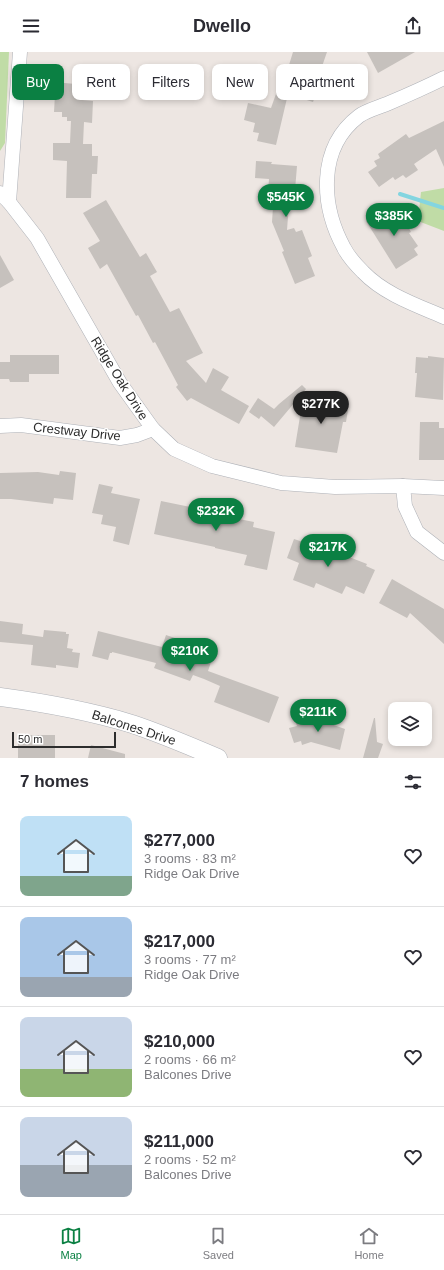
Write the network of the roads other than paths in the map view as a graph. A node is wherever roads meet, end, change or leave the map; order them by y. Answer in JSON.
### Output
{"nodes":[{"id":1,"x":20,"y":52,"type":"edge"},
{"id":2,"x":444,"y":78,"type":"edge"},
{"id":3,"x":4,"y":198,"type":"edge"},
{"id":4,"x":444,"y":317,"type":"edge"},
{"id":5,"x":0,"y":426,"type":"edge"},
{"id":6,"x":153,"y":429,"type":"junction"},
{"id":7,"x":403,"y":486,"type":"junction"},
{"id":8,"x":444,"y":488,"type":"edge"},
{"id":9,"x":444,"y":553,"type":"edge"},
{"id":10,"x":0,"y":696,"type":"edge"},
{"id":11,"x":218,"y":758,"type":"edge"}],
"edges":[{"from":1,"to":3,"type":"street"},
{"from":2,"to":4,"type":"street"},
{"from":3,"to":6,"type":"street","name":"Ridge Oak Drive"},
{"from":5,"to":6,"type":"street","name":"Crestway Drive"},
{"from":6,"to":7,"type":"street","name":"Ridge Oak Drive"},
{"from":7,"to":8,"type":"street","name":"Ridge Oak Drive"},
{"from":7,"to":9,"type":"street"},
{"from":10,"to":11,"type":"street","name":"Balcones Drive"}]}
